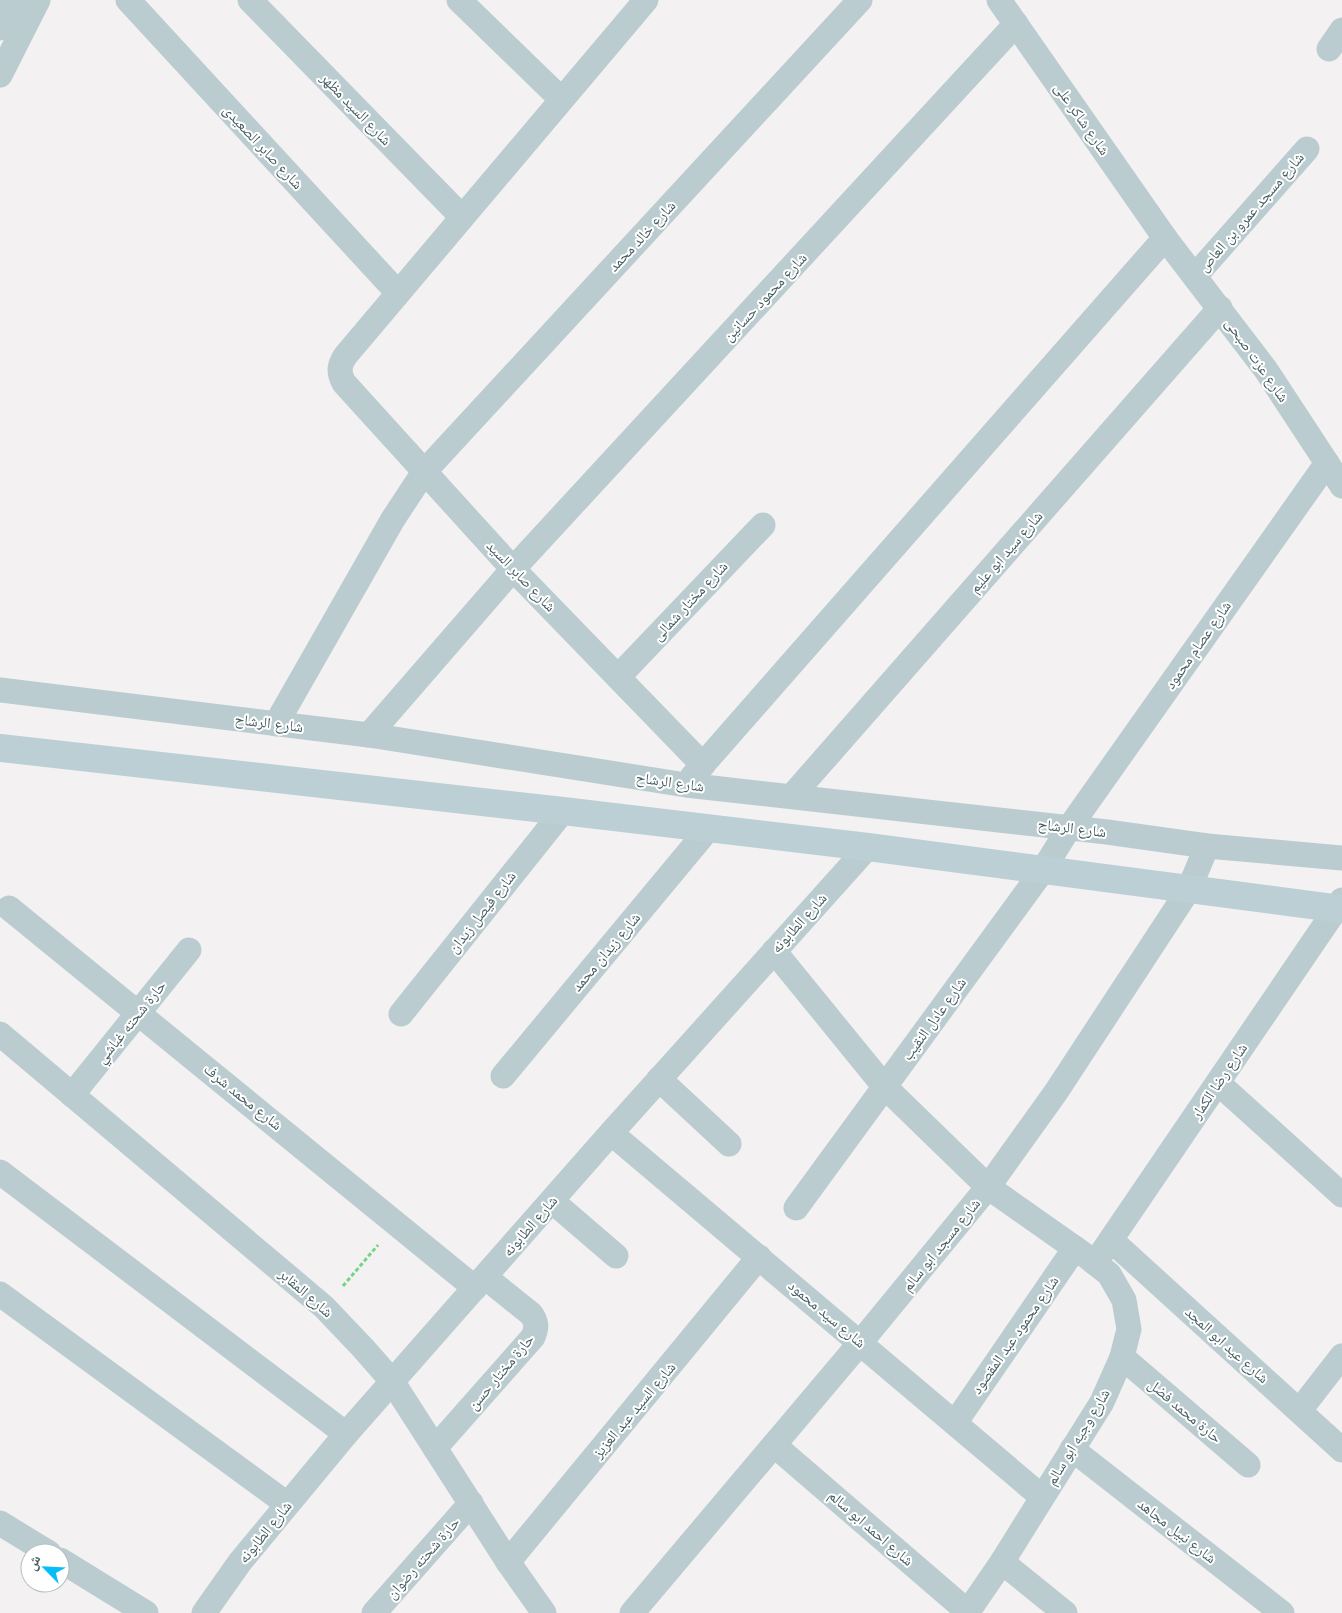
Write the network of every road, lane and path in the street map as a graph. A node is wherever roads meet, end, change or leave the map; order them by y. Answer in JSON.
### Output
{"nodes":[{"id":1,"x":38,"y":0,"type":"edge"},
{"id":2,"x":128,"y":0,"type":"edge"},
{"id":3,"x":250,"y":0,"type":"edge"},
{"id":4,"x":459,"y":0,"type":"edge"},
{"id":5,"x":646,"y":0,"type":"edge"},
{"id":6,"x":860,"y":0,"type":"edge"},
{"id":7,"x":999,"y":0,"type":"edge"},
{"id":8,"x":13,"y":1,"type":"edge"},
{"id":9,"x":1016,"y":24,"type":"junction"},
{"id":10,"x":0,"y":28,"type":"edge"},
{"id":11,"x":0,"y":75,"type":"edge"},
{"id":12,"x":562,"y":99,"type":"junction"},
{"id":13,"x":1307,"y":149,"type":"dead end"},
{"id":14,"x":462,"y":218,"type":"junction"},
{"id":15,"x":1166,"y":238,"type":"junction"},
{"id":16,"x":1195,"y":276,"type":"junction"},
{"id":17,"x":398,"y":293,"type":"junction"},
{"id":18,"x":1220,"y":308,"type":"junction"},
{"id":19,"x":1327,"y":463,"type":"junction"},
{"id":20,"x":424,"y":472,"type":"junction"},
{"id":21,"x":1342,"y":486,"type":"edge"},
{"id":22,"x":763,"y":525,"type":"dead end"},
{"id":23,"x":513,"y":570,"type":"junction"},
{"id":24,"x":618,"y":677,"type":"junction"},
{"id":25,"x":0,"y":690,"type":"edge"},
{"id":26,"x":276,"y":724,"type":"junction"},
{"id":27,"x":370,"y":735,"type":"junction"},
{"id":28,"x":0,"y":748,"type":"edge"},
{"id":29,"x":702,"y":765,"type":"junction"},
{"id":30,"x":686,"y":785,"type":"junction"},
{"id":31,"x":792,"y":796,"type":"junction"},
{"id":32,"x":563,"y":811,"type":"junction"},
{"id":33,"x":709,"y":828,"type":"junction"},
{"id":34,"x":1069,"y":828,"type":"junction"},
{"id":35,"x":1207,"y":846,"type":"junction"},
{"id":36,"x":868,"y":848,"type":"junction"},
{"id":37,"x":1342,"y":858,"type":"edge"},
{"id":38,"x":1043,"y":870,"type":"junction"},
{"id":39,"x":1189,"y":889,"type":"junction"},
{"id":40,"x":1340,"y":906,"type":"edge"},
{"id":41,"x":9,"y":908,"type":"dead end"},
{"id":42,"x":189,"y":950,"type":"dead end"},
{"id":43,"x":774,"y":951,"type":"junction"},
{"id":44,"x":138,"y":1012,"type":"junction"},
{"id":45,"x":401,"y":1014,"type":"dead end"},
{"id":46,"x":0,"y":1034,"type":"edge"},
{"id":47,"x":502,"y":1076,"type":"dead end"},
{"id":48,"x":659,"y":1080,"type":"junction"},
{"id":49,"x":1218,"y":1083,"type":"junction"},
{"id":50,"x":884,"y":1086,"type":"junction"},
{"id":51,"x":72,"y":1094,"type":"junction"},
{"id":52,"x":611,"y":1132,"type":"junction"},
{"id":53,"x":729,"y":1144,"type":"dead end"},
{"id":54,"x":0,"y":1172,"type":"edge"},
{"id":55,"x":988,"y":1187,"type":"junction"},
{"id":56,"x":1342,"y":1195,"type":"edge"},
{"id":57,"x":552,"y":1201,"type":"junction"},
{"id":58,"x":796,"y":1208,"type":"dead end"},
{"id":59,"x":396,"y":1223,"type":"junction"},
{"id":60,"x":1111,"y":1240,"type":"junction"},
{"id":61,"x":1075,"y":1248,"type":"junction"},
{"id":62,"x":616,"y":1256,"type":"dead end"},
{"id":63,"x":759,"y":1257,"type":"junction"},
{"id":64,"x":1095,"y":1263,"type":"junction"},
{"id":65,"x":480,"y":1282,"type":"junction"},
{"id":66,"x":0,"y":1294,"type":"edge"},
{"id":67,"x":324,"y":1307,"type":"junction"},
{"id":68,"x":860,"y":1343,"type":"junction"},
{"id":69,"x":1342,"y":1356,"type":"edge"},
{"id":70,"x":1122,"y":1357,"type":"junction"},
{"id":71,"x":392,"y":1381,"type":"junction"},
{"id":72,"x":1300,"y":1410,"type":"junction"},
{"id":73,"x":955,"y":1423,"type":"junction"},
{"id":74,"x":346,"y":1434,"type":"junction"},
{"id":75,"x":774,"y":1445,"type":"junction"},
{"id":76,"x":435,"y":1448,"type":"junction"},
{"id":77,"x":1072,"y":1449,"type":"junction"},
{"id":78,"x":1342,"y":1450,"type":"edge"},
{"id":79,"x":1248,"y":1465,"type":"dead end"},
{"id":80,"x":1042,"y":1496,"type":"junction"},
{"id":81,"x":471,"y":1503,"type":"junction"},
{"id":82,"x":288,"y":1504,"type":"junction"},
{"id":83,"x":0,"y":1523,"type":"edge"},
{"id":84,"x":33,"y":1543,"type":"edge"},
{"id":85,"x":508,"y":1562,"type":"junction"},
{"id":86,"x":1002,"y":1562,"type":"junction"},
{"id":87,"x":70,"y":1566,"type":"edge"},
{"id":88,"x":968,"y":1612,"type":"edge"},
{"id":89,"x":146,"y":1613,"type":"edge"},
{"id":90,"x":204,"y":1613,"type":"edge"},
{"id":91,"x":374,"y":1613,"type":"edge"},
{"id":92,"x":544,"y":1613,"type":"edge"},
{"id":93,"x":632,"y":1613,"type":"edge"},
{"id":94,"x":1066,"y":1613,"type":"edge"},
{"id":95,"x":1282,"y":1613,"type":"edge"}],
"edges":[{"from":1,"to":11,"type":"street"},
{"from":2,"to":17,"type":"street","name":"شارع صابر الصعيدى"},
{"from":3,"to":14,"type":"street","name":"شارع السيد مظهر"},
{"from":4,"to":12,"type":"street"},
{"from":5,"to":12,"type":"street"},
{"from":6,"to":20,"type":"street","name":"شارع خالد محمد"},
{"from":7,"to":9,"type":"street","name":"شارع شاكر على"},
{"from":8,"to":10,"type":"street"},
{"from":9,"to":15,"type":"street","name":"شارع شاكر على"},
{"from":9,"to":23,"type":"street","name":"شارع محمود حسانين"},
{"from":12,"to":14,"type":"street"},
{"from":13,"to":16,"type":"street","name":"شارع مسجد عمرو بن العاص"},
{"from":14,"to":17,"type":"street"},
{"from":15,"to":16,"type":"street","name":"شارع عزت صبحى"},
{"from":15,"to":29,"type":"street"},
{"from":16,"to":18,"type":"street","name":"شارع عزت صبحى"},
{"from":17,"to":20,"type":"street","name":"شارع صابر السيد"},
{"from":18,"to":19,"type":"street","name":"شارع عزت صبحى"},
{"from":18,"to":31,"type":"street","name":"شارع سيد ابو عليم"},
{"from":19,"to":21,"type":"street","name":"شارع عزت صبحى"},
{"from":19,"to":34,"type":"street","name":"شارع عصام محمود"},
{"from":20,"to":23,"type":"street","name":"شارع صابر السيد"},
{"from":20,"to":26,"type":"street","name":"شارع خالد محمد"},
{"from":22,"to":24,"type":"street","name":"شارع مختار شمالى"},
{"from":23,"to":24,"type":"street","name":"شارع صابر السيد"},
{"from":23,"to":27,"type":"street","name":"شارع محمود حسانين"},
{"from":24,"to":29,"type":"street","name":"شارع صابر السيد"},
{"from":25,"to":26,"type":"street","name":"شارع الرشاح"},
{"from":26,"to":27,"type":"street","name":"شارع الرشاح"},
{"from":27,"to":30,"type":"street","name":"شارع الرشاح"},
{"from":28,"to":32,"type":"main road"},
{"from":29,"to":30,"type":"street"},
{"from":30,"to":31,"type":"street","name":"شارع الرشاح"},
{"from":31,"to":34,"type":"street","name":"شارع الرشاح"},
{"from":32,"to":33,"type":"main road"},
{"from":32,"to":45,"type":"street","name":"شارع فيصل زيدان"},
{"from":33,"to":36,"type":"main road"},
{"from":33,"to":47,"type":"street","name":"شارع زيدان محمد"},
{"from":34,"to":35,"type":"street","name":"شارع الرشاح"},
{"from":34,"to":38,"type":"street","name":"شارع عادل النقيب"},
{"from":35,"to":37,"type":"street","name":"شارع الرشاح"},
{"from":35,"to":39,"type":"street","name":"شارع مسجد ابو سالم"},
{"from":36,"to":38,"type":"main road"},
{"from":36,"to":43,"type":"street","name":"شارع الطابونه"},
{"from":38,"to":39,"type":"main road"},
{"from":38,"to":50,"type":"street","name":"شارع عادل النقيب"},
{"from":39,"to":40,"type":"main road"},
{"from":39,"to":55,"type":"street","name":"شارع مسجد ابو سالم"},
{"from":40,"to":49,"type":"street","name":"شارع رضا الكمار"},
{"from":41,"to":44,"type":"street","name":"شارع محمد شرف"},
{"from":42,"to":44,"type":"street","name":"حارة شحته غباشي"},
{"from":43,"to":48,"type":"street","name":"شارع الطابونه"},
{"from":43,"to":50,"type":"street","name":"شارع وجيه ابو سالم"},
{"from":44,"to":51,"type":"street","name":"حارة شحته غباشي"},
{"from":44,"to":59,"type":"street","name":"شارع محمد شرف"},
{"from":46,"to":51,"type":"street","name":"شارع المقابر"},
{"from":48,"to":52,"type":"street","name":"شارع الطابونه"},
{"from":48,"to":53,"type":"street"},
{"from":49,"to":56,"type":"street"},
{"from":49,"to":60,"type":"street","name":"شارع رضا الكمار"},
{"from":50,"to":55,"type":"street","name":"شارع وجيه ابو سالم"},
{"from":50,"to":58,"type":"street","name":"شارع عادل النقيب"},
{"from":51,"to":67,"type":"street","name":"شارع المقابر"},
{"from":52,"to":57,"type":"street","name":"شارع الطابونه"},
{"from":52,"to":63,"type":"street","name":"شارع سيد محمود"},
{"from":54,"to":74,"type":"street"},
{"from":55,"to":61,"type":"street","name":"شارع وجيه ابو سالم"},
{"from":55,"to":68,"type":"street","name":"شارع مسجد ابو سالم"},
{"from":57,"to":62,"type":"street"},
{"from":57,"to":65,"type":"street","name":"شارع الطابونه"},
{"from":59,"to":65,"type":"street","name":"شارع محمد شرف"},
{"from":59,"to":67,"type":"path"},
{"from":60,"to":64,"type":"street","name":"شارع رضا الكمار"},
{"from":60,"to":72,"type":"street","name":"شارع عيد ابو المجد"},
{"from":61,"to":64,"type":"street","name":"شارع وجيه ابو سالم"},
{"from":61,"to":73,"type":"street","name":"شارع محمود عبد المقصود"},
{"from":63,"to":68,"type":"street","name":"شارع سيد محمود"},
{"from":63,"to":85,"type":"street","name":"شارع السيد عبد العزيز"},
{"from":64,"to":70,"type":"street","name":"شارع وجيه ابو سالم"},
{"from":65,"to":71,"type":"street","name":"شارع الطابونه"},
{"from":65,"to":76,"type":"street","name":"حارة مختار حسن"},
{"from":66,"to":82,"type":"street"},
{"from":67,"to":71,"type":"street","name":"شارع المقابر"},
{"from":68,"to":73,"type":"street","name":"شارع سيد محمود"},
{"from":68,"to":75,"type":"street","name":"شارع مسجد ابو سالم"},
{"from":69,"to":72,"type":"street"},
{"from":70,"to":77,"type":"street","name":"شارع وجيه ابو سالم"},
{"from":70,"to":79,"type":"street","name":"حارة محمد فضل"},
{"from":71,"to":74,"type":"street","name":"شارع الطابونه"},
{"from":71,"to":76,"type":"street","name":"شارع المقابر"},
{"from":72,"to":78,"type":"street","name":"شارع عيد ابو المجد"},
{"from":73,"to":80,"type":"street","name":"شارع سيد محمود"},
{"from":74,"to":82,"type":"street","name":"شارع الطابونه"},
{"from":75,"to":88,"type":"street","name":"شارع احمد ابو سالم"},
{"from":75,"to":93,"type":"street","name":"شارع مسجد ابو سالم"},
{"from":76,"to":81,"type":"street","name":"شارع المقابر"},
{"from":77,"to":80,"type":"street","name":"شارع وجيه ابو سالم"},
{"from":77,"to":95,"type":"street","name":"شارع نبيل مجاهد"},
{"from":80,"to":86,"type":"street","name":"شارع وجيه ابو سالم"},
{"from":81,"to":85,"type":"street","name":"شارع المقابر"},
{"from":81,"to":91,"type":"street","name":"حارة شحته رضوان"},
{"from":82,"to":90,"type":"street","name":"شارع الطابونه"},
{"from":83,"to":84,"type":"street"},
{"from":85,"to":92,"type":"street","name":"شارع المقابر"},
{"from":86,"to":88,"type":"street","name":"شارع وجيه ابو سالم"},
{"from":86,"to":94,"type":"street"},
{"from":87,"to":89,"type":"street"}]}
